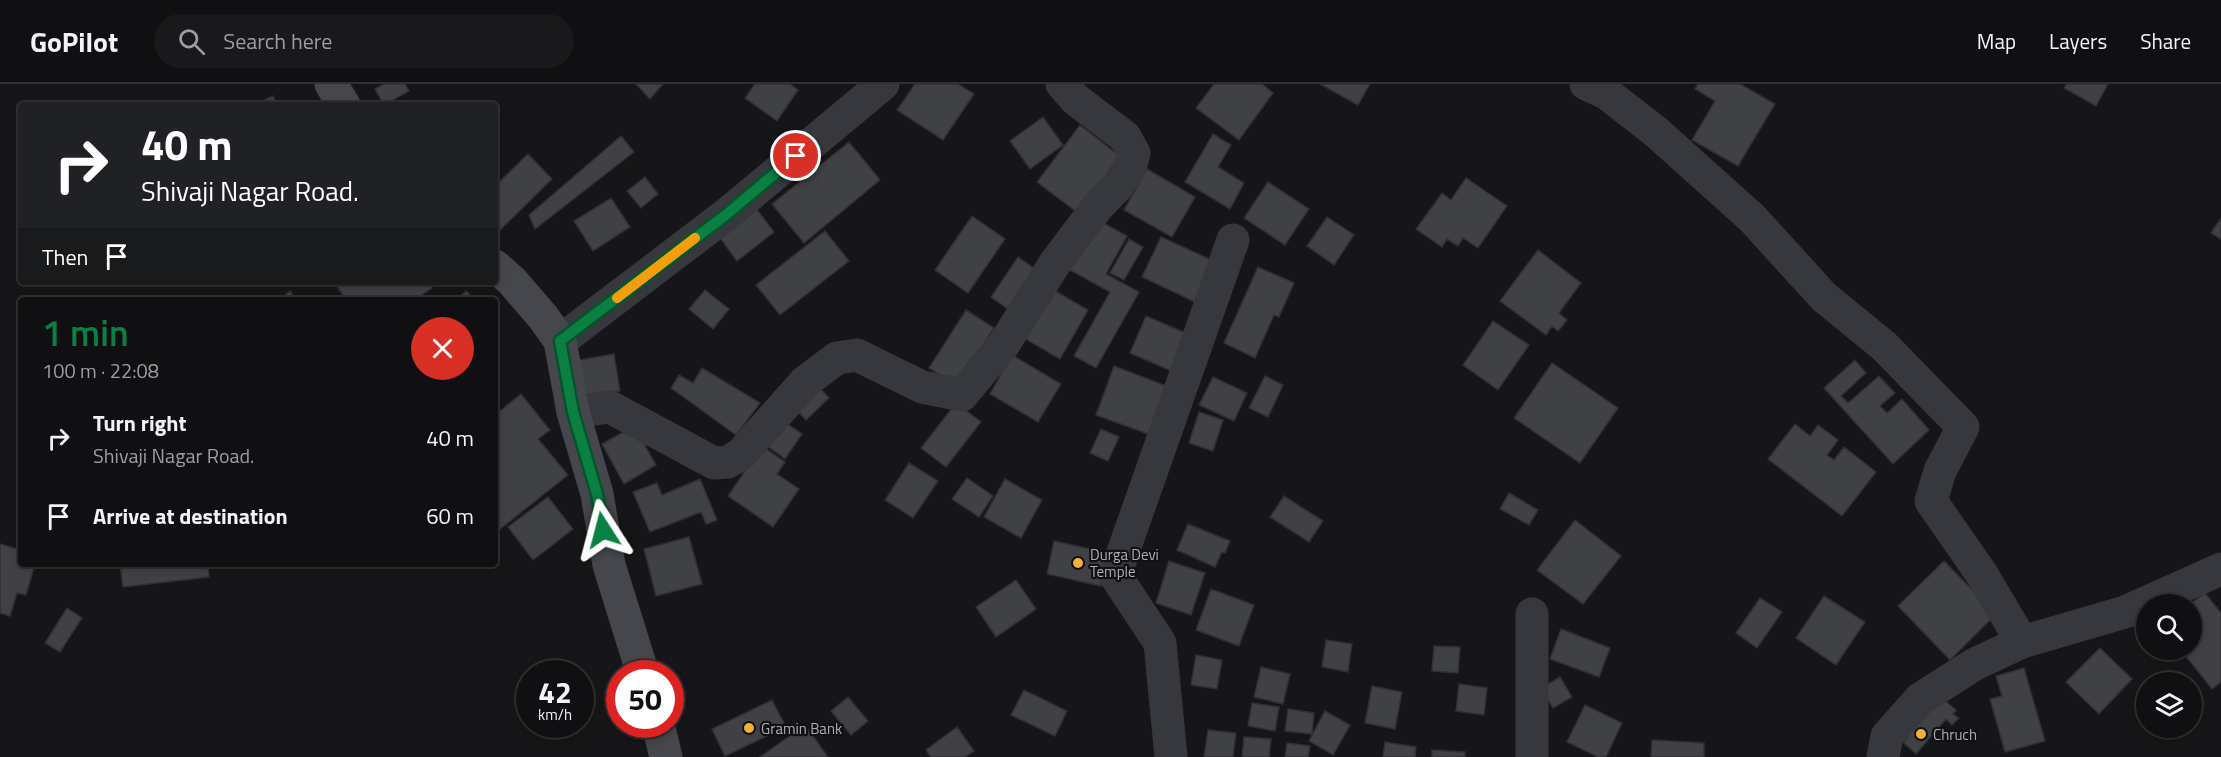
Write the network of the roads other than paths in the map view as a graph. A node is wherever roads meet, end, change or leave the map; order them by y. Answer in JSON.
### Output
{"nodes":[{"id":1,"x":331,"y":84,"type":"edge"},
{"id":2,"x":883,"y":84,"type":"edge"},
{"id":3,"x":1062,"y":84,"type":"edge"},
{"id":4,"x":1601,"y":87,"type":"edge"},
{"id":5,"x":342,"y":102,"type":"edge"},
{"id":6,"x":1233,"y":240,"type":"dead end"},
{"id":7,"x":498,"y":269,"type":"edge"},
{"id":8,"x":560,"y":341,"type":"junction"},
{"id":9,"x":573,"y":412,"type":"junction"},
{"id":10,"x":2221,"y":569,"type":"edge"},
{"id":11,"x":1532,"y":614,"type":"dead end"},
{"id":12,"x":2022,"y":642,"type":"junction"},
{"id":13,"x":639,"y":660,"type":"edge"},
{"id":14,"x":661,"y":738,"type":"edge"},
{"id":15,"x":666,"y":757,"type":"edge"},
{"id":16,"x":1171,"y":757,"type":"edge"},
{"id":17,"x":1532,"y":757,"type":"edge"},
{"id":18,"x":1883,"y":757,"type":"edge"}],
"edges":[{"from":1,"to":5,"type":"main road"},
{"from":2,"to":8,"type":"street"},
{"from":3,"to":9,"type":"street"},
{"from":4,"to":12,"type":"street"},
{"from":6,"to":16,"type":"street"},
{"from":7,"to":8,"type":"main road"},
{"from":8,"to":9,"type":"main road"},
{"from":9,"to":13,"type":"main road"},
{"from":10,"to":12,"type":"street"},
{"from":11,"to":17,"type":"street"},
{"from":12,"to":18,"type":"street"},
{"from":14,"to":15,"type":"main road"}]}
